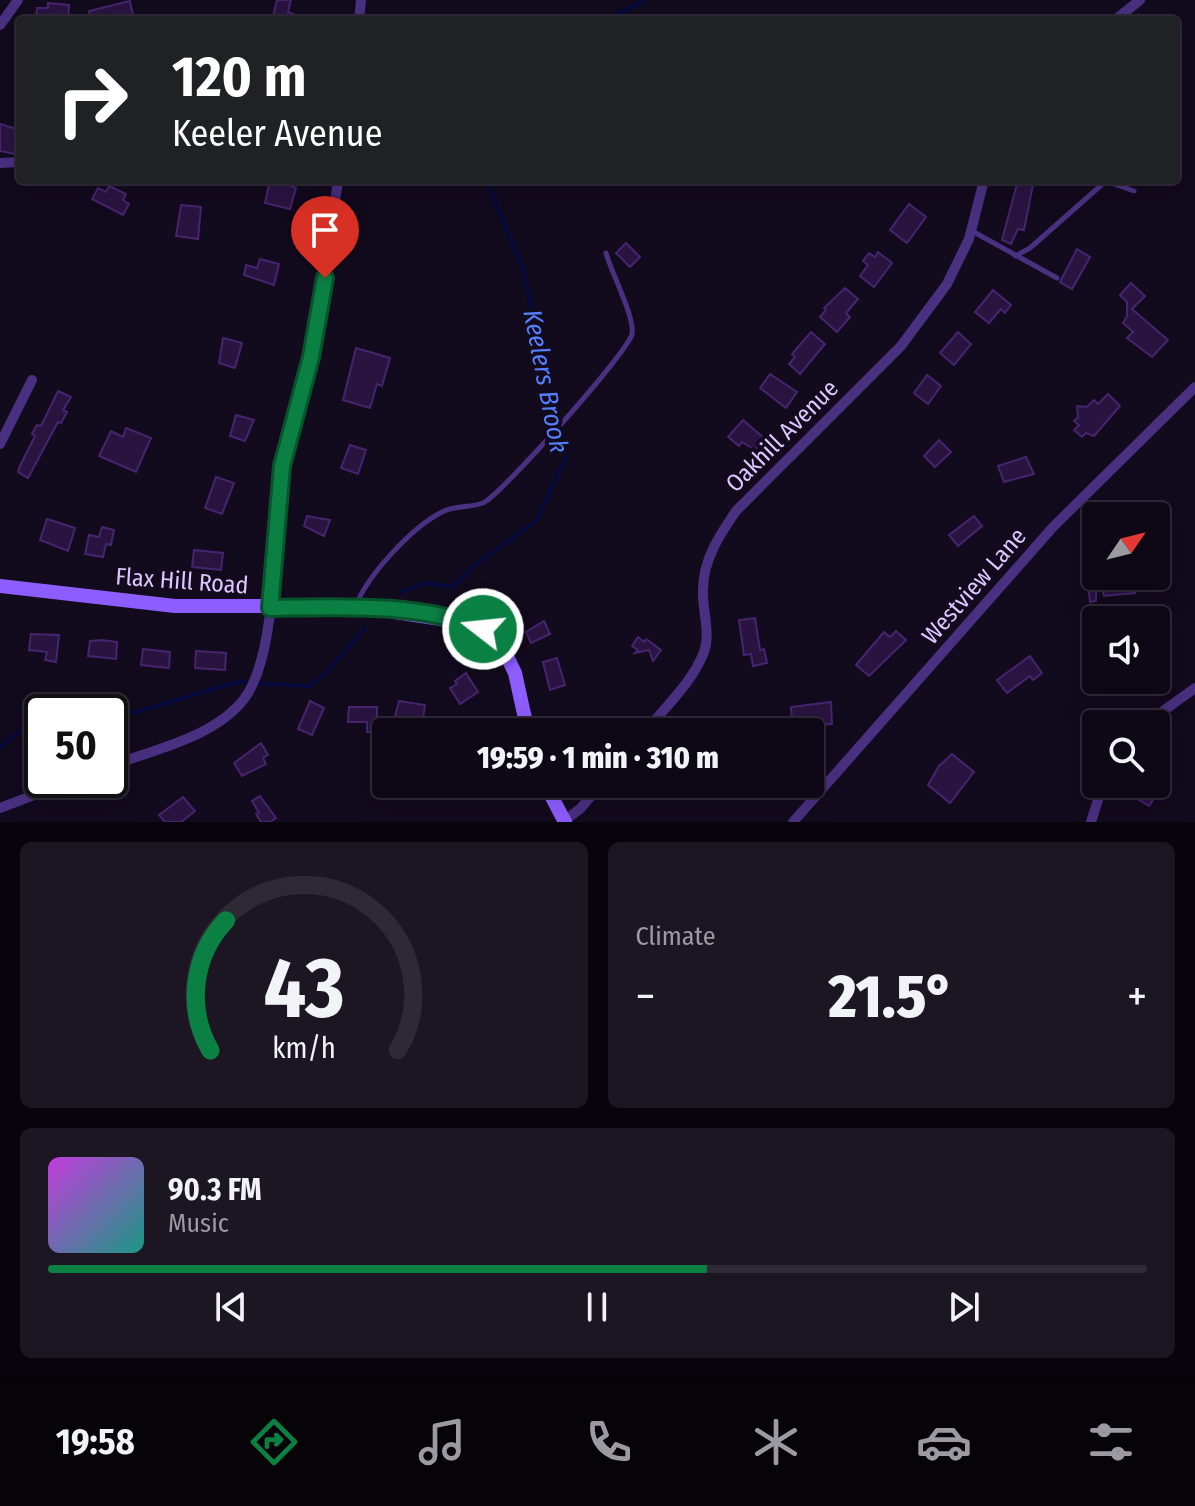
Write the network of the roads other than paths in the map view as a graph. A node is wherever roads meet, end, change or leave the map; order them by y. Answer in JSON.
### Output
{"nodes":[{"id":1,"x":18,"y":0,"type":"edge"},
{"id":2,"x":1140,"y":0,"type":"edge"},
{"id":3,"x":1120,"y":16,"type":"edge"},
{"id":4,"x":0,"y":25,"type":"edge"},
{"id":5,"x":337,"y":184,"type":"edge"},
{"id":6,"x":983,"y":184,"type":"edge"},
{"id":7,"x":1103,"y":184,"type":"edge"},
{"id":8,"x":1114,"y":184,"type":"edge"},
{"id":9,"x":1134,"y":191,"type":"dead end"},
{"id":10,"x":972,"y":230,"type":"junction"},
{"id":11,"x":606,"y":253,"type":"dead end"},
{"id":12,"x":1015,"y":256,"type":"junction"},
{"id":13,"x":1057,"y":278,"type":"dead end"},
{"id":14,"x":32,"y":380,"type":"dead end"},
{"id":15,"x":1195,"y":387,"type":"edge"},
{"id":16,"x":0,"y":444,"type":"edge"},
{"id":17,"x":0,"y":586,"type":"edge"},
{"id":18,"x":356,"y":606,"type":"junction"},
{"id":19,"x":270,"y":608,"type":"junction"},
{"id":20,"x":1194,"y":691,"type":"edge"},
{"id":21,"x":1166,"y":710,"type":"edge"},
{"id":22,"x":525,"y":718,"type":"edge"},
{"id":23,"x":657,"y":718,"type":"edge"},
{"id":24,"x":128,"y":759,"type":"edge"},
{"id":25,"x":26,"y":798,"type":"edge"},
{"id":26,"x":552,"y":798,"type":"edge"},
{"id":27,"x":589,"y":798,"type":"edge"},
{"id":28,"x":1099,"y":798,"type":"edge"},
{"id":29,"x":0,"y":808,"type":"edge"},
{"id":30,"x":564,"y":822,"type":"edge"},
{"id":31,"x":793,"y":822,"type":"edge"},
{"id":32,"x":1091,"y":822,"type":"edge"}],
"edges":[{"from":1,"to":4,"type":"street"},
{"from":2,"to":3,"type":"street"},
{"from":5,"to":19,"type":"street"},
{"from":6,"to":10,"type":"street","name":"Oakhill Avenue"},
{"from":7,"to":12,"type":"lane"},
{"from":8,"to":9,"type":"lane"},
{"from":10,"to":12,"type":"lane"},
{"from":10,"to":23,"type":"street","name":"Oakhill Avenue"},
{"from":11,"to":18,"type":"lane"},
{"from":12,"to":13,"type":"lane"},
{"from":14,"to":16,"type":"street"},
{"from":15,"to":31,"type":"street","name":"Westview Lane"},
{"from":17,"to":19,"type":"main road","name":"Flax Hill Road"},
{"from":18,"to":19,"type":"main road","name":"Flax Hill Road"},
{"from":18,"to":22,"type":"main road","name":"Flax Hill Road"},
{"from":19,"to":24,"type":"street"},
{"from":20,"to":21,"type":"street"},
{"from":25,"to":29,"type":"street"},
{"from":26,"to":30,"type":"main road"},
{"from":27,"to":30,"type":"street"},
{"from":28,"to":32,"type":"street"}]}
